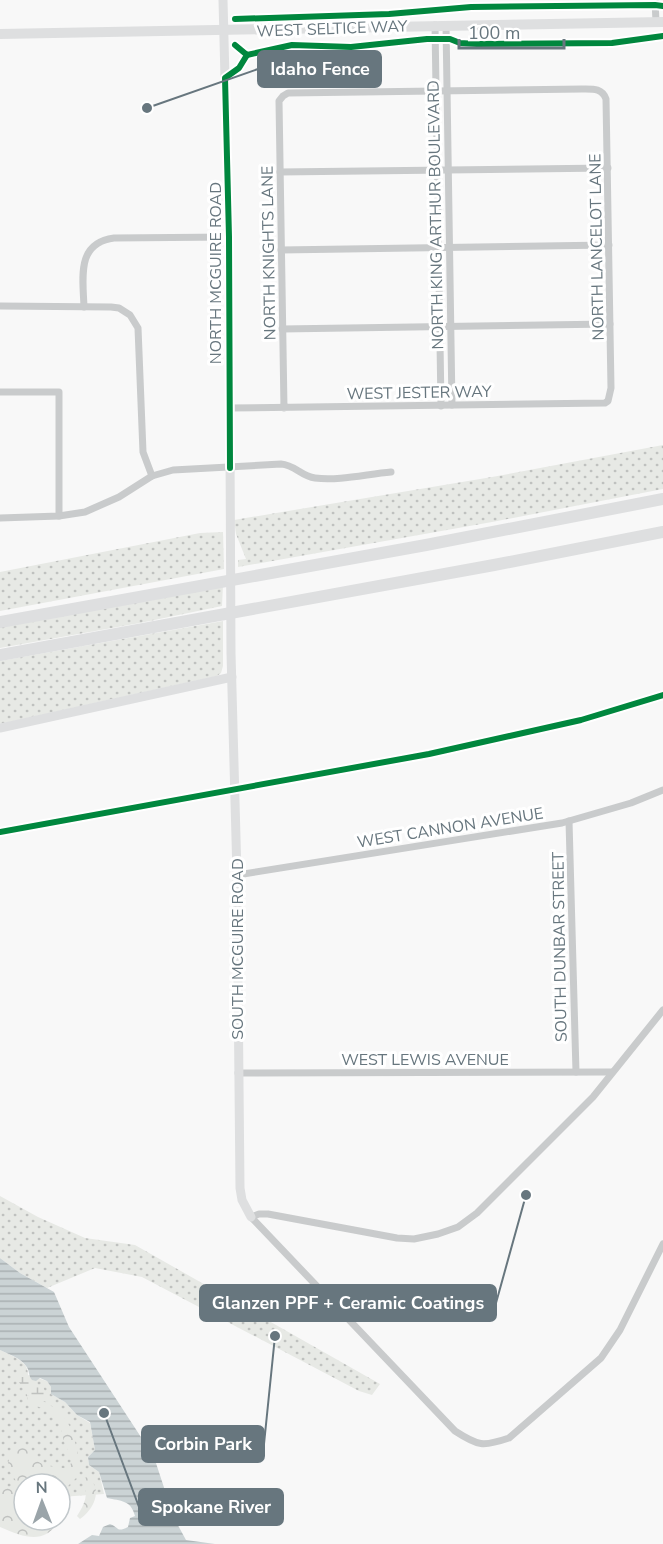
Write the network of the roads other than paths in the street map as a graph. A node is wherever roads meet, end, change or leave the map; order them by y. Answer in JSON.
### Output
{"nodes":[{"id":1,"x":223,"y":0,"type":"edge"},
{"id":2,"x":655,"y":0,"type":"edge"},
{"id":3,"x":659,"y":22,"type":"edge"},
{"id":4,"x":440,"y":25,"type":"junction"},
{"id":5,"x":224,"y":31,"type":"junction"},
{"id":6,"x":0,"y":34,"type":"edge"},
{"id":7,"x":436,"y":92,"type":"junction"},
{"id":8,"x":447,"y":92,"type":"junction"},
{"id":9,"x":608,"y":168,"type":"junction"},
{"id":10,"x":437,"y":171,"type":"junction"},
{"id":11,"x":449,"y":171,"type":"junction"},
{"id":12,"x":280,"y":172,"type":"junction"},
{"id":13,"x":229,"y":237,"type":"junction"},
{"id":14,"x":609,"y":245,"type":"junction"},
{"id":15,"x":438,"y":249,"type":"junction"},
{"id":16,"x":449,"y":249,"type":"junction"},
{"id":17,"x":281,"y":250,"type":"junction"},
{"id":18,"x":0,"y":306,"type":"edge"},
{"id":19,"x":84,"y":307,"type":"junction"},
{"id":20,"x":610,"y":324,"type":"junction"},
{"id":21,"x":440,"y":327,"type":"junction"},
{"id":22,"x":449,"y":327,"type":"junction"},
{"id":23,"x":282,"y":329,"type":"junction"},
{"id":24,"x":0,"y":392,"type":"edge"},
{"id":25,"x":608,"y":400,"type":"joint"},
{"id":26,"x":452,"y":405,"type":"junction"},
{"id":27,"x":441,"y":406,"type":"junction"},
{"id":28,"x":229,"y":408,"type":"junction"},
{"id":29,"x":284,"y":408,"type":"junction"},
{"id":30,"x":230,"y":468,"type":"junction"},
{"id":31,"x":391,"y":472,"type":"dead end"},
{"id":32,"x":152,"y":476,"type":"junction"},
{"id":33,"x":663,"y":499,"type":"edge"},
{"id":34,"x":59,"y":516,"type":"junction"},
{"id":35,"x":0,"y":518,"type":"edge"},
{"id":36,"x":663,"y":532,"type":"edge"},
{"id":37,"x":0,"y":622,"type":"edge"},
{"id":38,"x":0,"y":655,"type":"edge"},
{"id":39,"x":232,"y":677,"type":"junction"},
{"id":40,"x":0,"y":728,"type":"edge"},
{"id":41,"x":663,"y":790,"type":"edge"},
{"id":42,"x":569,"y":821,"type":"junction"},
{"id":43,"x":237,"y":875,"type":"junction"},
{"id":44,"x":663,"y":1010,"type":"edge"},
{"id":45,"x":576,"y":1072,"type":"junction"},
{"id":46,"x":612,"y":1072,"type":"junction"},
{"id":47,"x":238,"y":1073,"type":"junction"},
{"id":48,"x":251,"y":1217,"type":"junction"},
{"id":49,"x":663,"y":1244,"type":"edge"}],
"edges":[{"from":1,"to":5,"type":"street","name":"NORTH MCGUIRE ROAD"},
{"from":2,"to":3,"type":"street"},
{"from":3,"to":4,"type":"main road","name":"WEST SELTICE WAY"},
{"from":4,"to":5,"type":"main road","name":"WEST SELTICE WAY"},
{"from":4,"to":7,"type":"street","name":"NORTH KING ARTHUR BOULEVARD"},
{"from":4,"to":8,"type":"street","name":"NORTH KING ARTHUR BOULEVARD"},
{"from":5,"to":6,"type":"main road","name":"WEST SELTICE WAY"},
{"from":5,"to":13,"type":"street","name":"NORTH MCGUIRE ROAD"},
{"from":7,"to":8,"type":"street"},
{"from":7,"to":10,"type":"street","name":"NORTH KING ARTHUR BOULEVARD"},
{"from":7,"to":12,"type":"street","name":"NORTH KNIGHTS LANE"},
{"from":8,"to":9,"type":"street","name":"NORTH LANCELOT LANE"},
{"from":8,"to":11,"type":"street","name":"NORTH KING ARTHUR BOULEVARD"},
{"from":9,"to":11,"type":"street"},
{"from":9,"to":14,"type":"street","name":"NORTH LANCELOT LANE"},
{"from":10,"to":11,"type":"street"},
{"from":10,"to":12,"type":"street"},
{"from":10,"to":15,"type":"street","name":"NORTH KING ARTHUR BOULEVARD"},
{"from":11,"to":16,"type":"street","name":"NORTH KING ARTHUR BOULEVARD"},
{"from":12,"to":17,"type":"street","name":"NORTH KNIGHTS LANE"},
{"from":13,"to":19,"type":"street"},
{"from":13,"to":28,"type":"street","name":"NORTH MCGUIRE ROAD"},
{"from":14,"to":16,"type":"street"},
{"from":14,"to":20,"type":"street","name":"NORTH LANCELOT LANE"},
{"from":15,"to":16,"type":"street"},
{"from":15,"to":17,"type":"street"},
{"from":15,"to":21,"type":"street","name":"NORTH KING ARTHUR BOULEVARD"},
{"from":16,"to":22,"type":"street","name":"NORTH KING ARTHUR BOULEVARD"},
{"from":17,"to":23,"type":"street","name":"NORTH KNIGHTS LANE"},
{"from":18,"to":19,"type":"street"},
{"from":19,"to":32,"type":"street"},
{"from":20,"to":22,"type":"street"},
{"from":20,"to":25,"type":"street","name":"NORTH LANCELOT LANE"},
{"from":21,"to":22,"type":"street"},
{"from":21,"to":23,"type":"street"},
{"from":21,"to":27,"type":"street","name":"NORTH KING ARTHUR BOULEVARD"},
{"from":22,"to":26,"type":"street","name":"NORTH KING ARTHUR BOULEVARD"},
{"from":23,"to":29,"type":"street","name":"NORTH KNIGHTS LANE"},
{"from":24,"to":34,"type":"street"},
{"from":25,"to":26,"type":"street","name":"WEST JESTER WAY"},
{"from":26,"to":27,"type":"street","name":"WEST JESTER WAY"},
{"from":27,"to":29,"type":"street","name":"WEST JESTER WAY"},
{"from":28,"to":29,"type":"street","name":"WEST JESTER WAY"},
{"from":28,"to":30,"type":"street","name":"NORTH MCGUIRE ROAD"},
{"from":30,"to":31,"type":"street"},
{"from":30,"to":32,"type":"street"},
{"from":30,"to":39,"type":"street","name":"NORTH MCGUIRE ROAD"},
{"from":32,"to":34,"type":"street"},
{"from":33,"to":37,"type":"highway"},
{"from":34,"to":35,"type":"street"},
{"from":36,"to":38,"type":"highway"},
{"from":39,"to":40,"type":"street"},
{"from":39,"to":43,"type":"street","name":"SOUTH MCGUIRE ROAD"},
{"from":41,"to":42,"type":"street","name":"WEST CANNON AVENUE"},
{"from":42,"to":43,"type":"street","name":"WEST CANNON AVENUE"},
{"from":42,"to":45,"type":"street","name":"SOUTH DUNBAR STREET"},
{"from":43,"to":47,"type":"street","name":"SOUTH MCGUIRE ROAD"},
{"from":44,"to":46,"type":"street"},
{"from":45,"to":46,"type":"street","name":"WEST LEWIS AVENUE"},
{"from":45,"to":47,"type":"street","name":"WEST LEWIS AVENUE"},
{"from":46,"to":48,"type":"street"},
{"from":47,"to":48,"type":"street","name":"SOUTH MCGUIRE ROAD"},
{"from":48,"to":49,"type":"street"}]}
